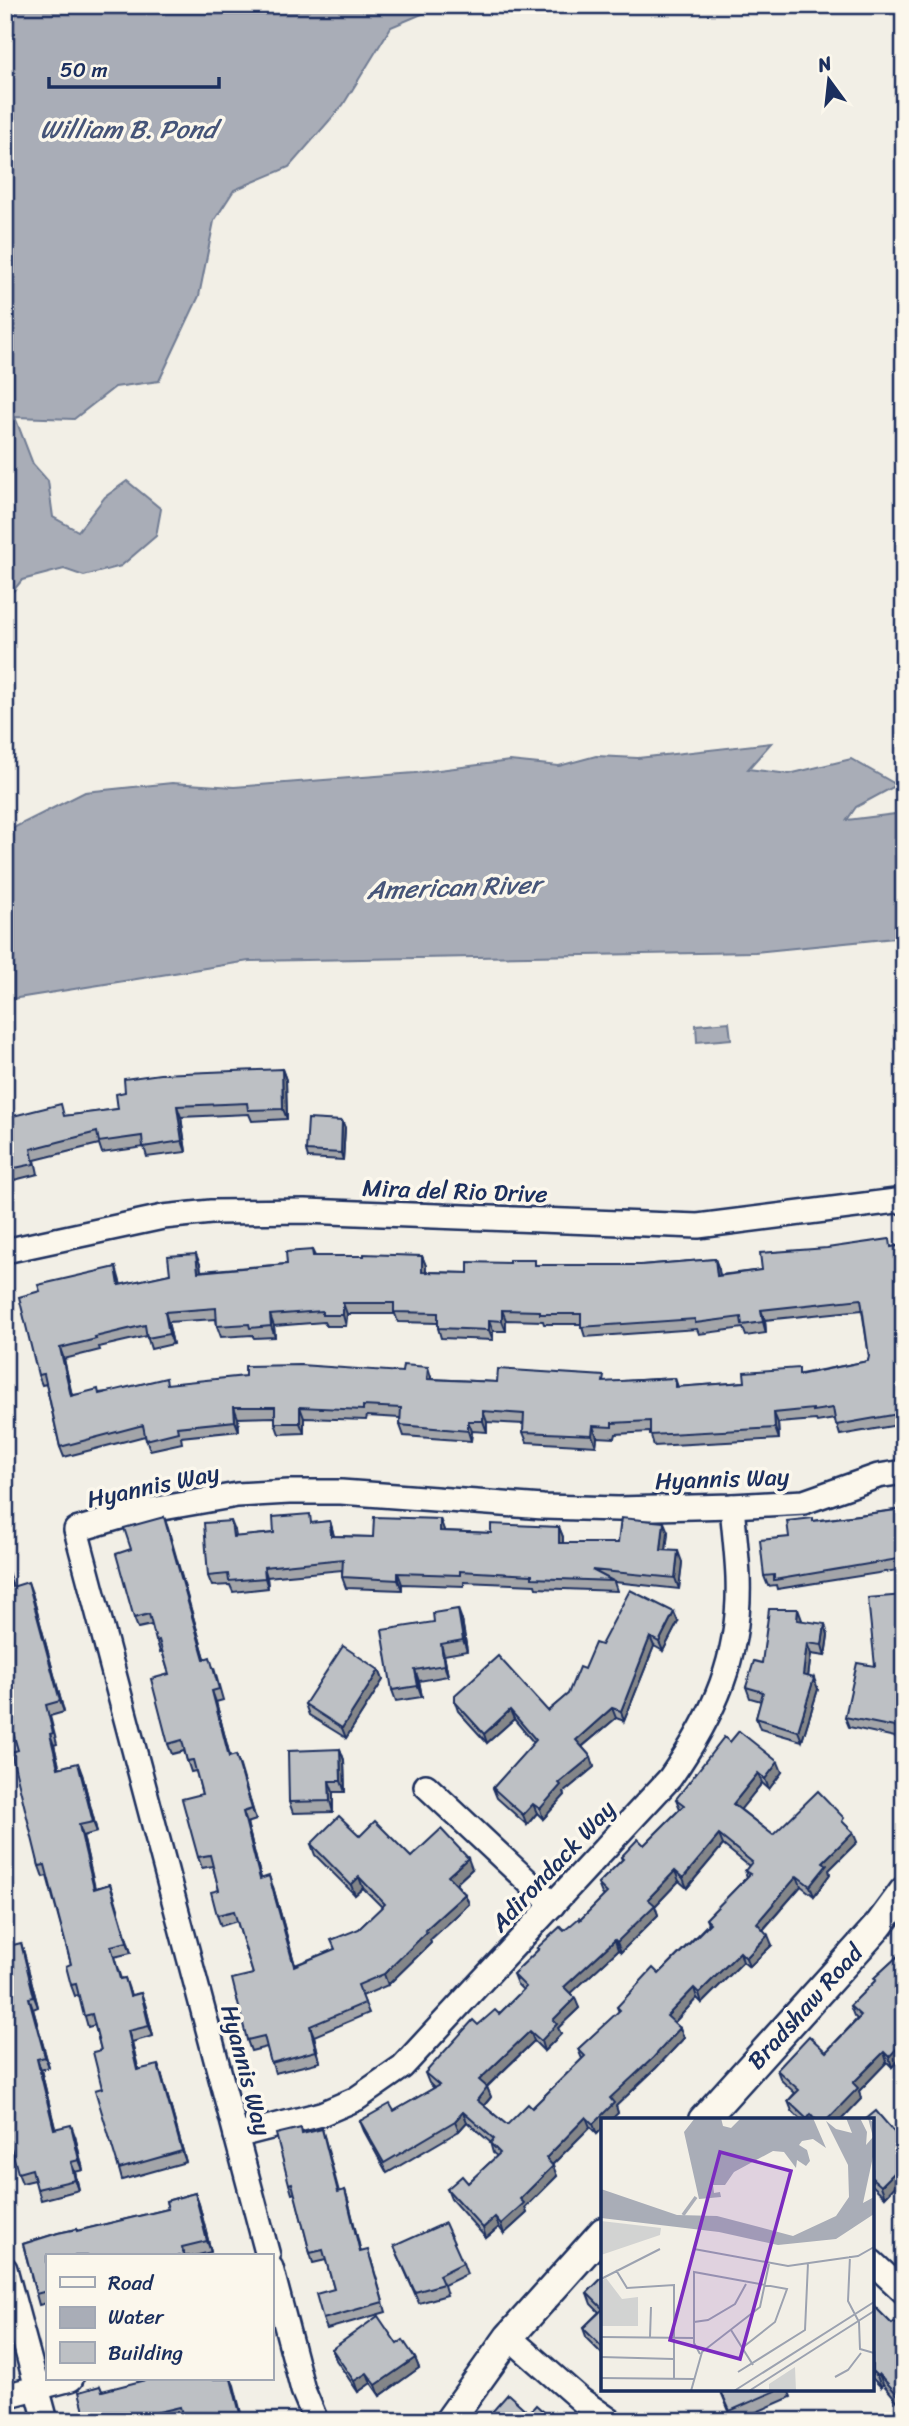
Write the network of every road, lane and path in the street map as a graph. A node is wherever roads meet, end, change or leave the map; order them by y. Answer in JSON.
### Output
{"nodes":[{"id":1,"x":904,"y":1200,"type":"edge"},
{"id":2,"x":5,"y":1251,"type":"edge"},
{"id":3,"x":904,"y":1472,"type":"edge"},
{"id":4,"x":732,"y":1506,"type":"junction"},
{"id":5,"x":426,"y":1786,"type":"dead end"},
{"id":6,"x":904,"y":1891,"type":"edge"},
{"id":7,"x":552,"y":1905,"type":"junction"},
{"id":8,"x":712,"y":2117,"type":"edge"},
{"id":9,"x":236,"y":2136,"type":"junction"},
{"id":10,"x":601,"y":2234,"type":"edge"},
{"id":11,"x":267,"y":2254,"type":"edge"},
{"id":12,"x":874,"y":2264,"type":"edge"},
{"id":13,"x":5,"y":2269,"type":"edge"},
{"id":14,"x":273,"y":2284,"type":"edge"},
{"id":15,"x":903,"y":2289,"type":"edge"},
{"id":16,"x":278,"y":2324,"type":"edge"},
{"id":17,"x":509,"y":2337,"type":"junction"},
{"id":18,"x":67,"y":2380,"type":"edge"},
{"id":19,"x":37,"y":2388,"type":"junction"},
{"id":20,"x":5,"y":2396,"type":"edge"},
{"id":21,"x":46,"y":2421,"type":"edge"},
{"id":22,"x":316,"y":2421,"type":"edge"},
{"id":23,"x":449,"y":2421,"type":"edge"},
{"id":24,"x":611,"y":2421,"type":"edge"}],
"edges":[{"from":1,"to":2,"type":"street","name":"Mira del Rio Drive"},
{"from":3,"to":4,"type":"street","name":"Hyannis Way"},
{"from":4,"to":7,"type":"street","name":"Adirondack Way"},
{"from":4,"to":9,"type":"street","name":"Hyannis Way"},
{"from":5,"to":7,"type":"street"},
{"from":6,"to":8,"type":"street","name":"Bradshaw Road"},
{"from":7,"to":9,"type":"street","name":"Adirondack Way"},
{"from":9,"to":11,"type":"street","name":"Hyannis Way"},
{"from":10,"to":17,"type":"street"},
{"from":12,"to":15,"type":"street"},
{"from":13,"to":19,"type":"street"},
{"from":14,"to":16,"type":"street"},
{"from":16,"to":22,"type":"street"},
{"from":17,"to":23,"type":"street"},
{"from":17,"to":24,"type":"street"},
{"from":18,"to":19,"type":"street"},
{"from":19,"to":20,"type":"street"},
{"from":19,"to":21,"type":"street"}]}
